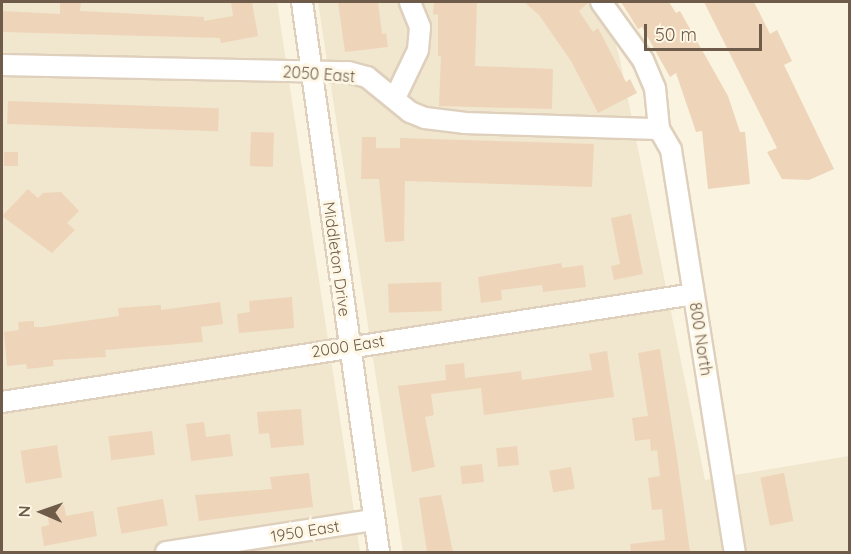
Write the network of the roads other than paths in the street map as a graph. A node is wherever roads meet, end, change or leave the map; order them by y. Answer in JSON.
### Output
{"nodes":[{"id":1,"x":302,"y":2,"type":"edge"},
{"id":2,"x":410,"y":2,"type":"edge"},
{"id":3,"x":601,"y":2,"type":"edge"},
{"id":4,"x":2,"y":65,"type":"edge"},
{"id":5,"x":312,"y":71,"type":"junction"},
{"id":6,"x":395,"y":98,"type":"junction"},
{"id":7,"x":659,"y":129,"type":"junction"},
{"id":8,"x":694,"y":294,"type":"junction"},
{"id":9,"x":349,"y":346,"type":"junction"},
{"id":10,"x":2,"y":402,"type":"edge"},
{"id":11,"x":373,"y":520,"type":"junction"},
{"id":12,"x":166,"y":552,"type":"edge"},
{"id":13,"x":379,"y":552,"type":"edge"},
{"id":14,"x":735,"y":552,"type":"edge"}],
"edges":[{"from":1,"to":5,"type":"street","name":"Middleton Drive"},
{"from":2,"to":6,"type":"street"},
{"from":3,"to":7,"type":"street"},
{"from":4,"to":5,"type":"street","name":"2050 East"},
{"from":5,"to":6,"type":"street","name":"2050 East"},
{"from":5,"to":9,"type":"street","name":"Middleton Drive"},
{"from":6,"to":7,"type":"street","name":"2050 East"},
{"from":7,"to":8,"type":"street","name":"800 North"},
{"from":8,"to":9,"type":"street","name":"2000 East"},
{"from":8,"to":14,"type":"street","name":"800 North"},
{"from":9,"to":10,"type":"street","name":"2000 East"},
{"from":9,"to":11,"type":"street","name":"Middleton Drive"},
{"from":11,"to":12,"type":"street","name":"1950 East"},
{"from":11,"to":13,"type":"street","name":"Middleton Drive"}]}
